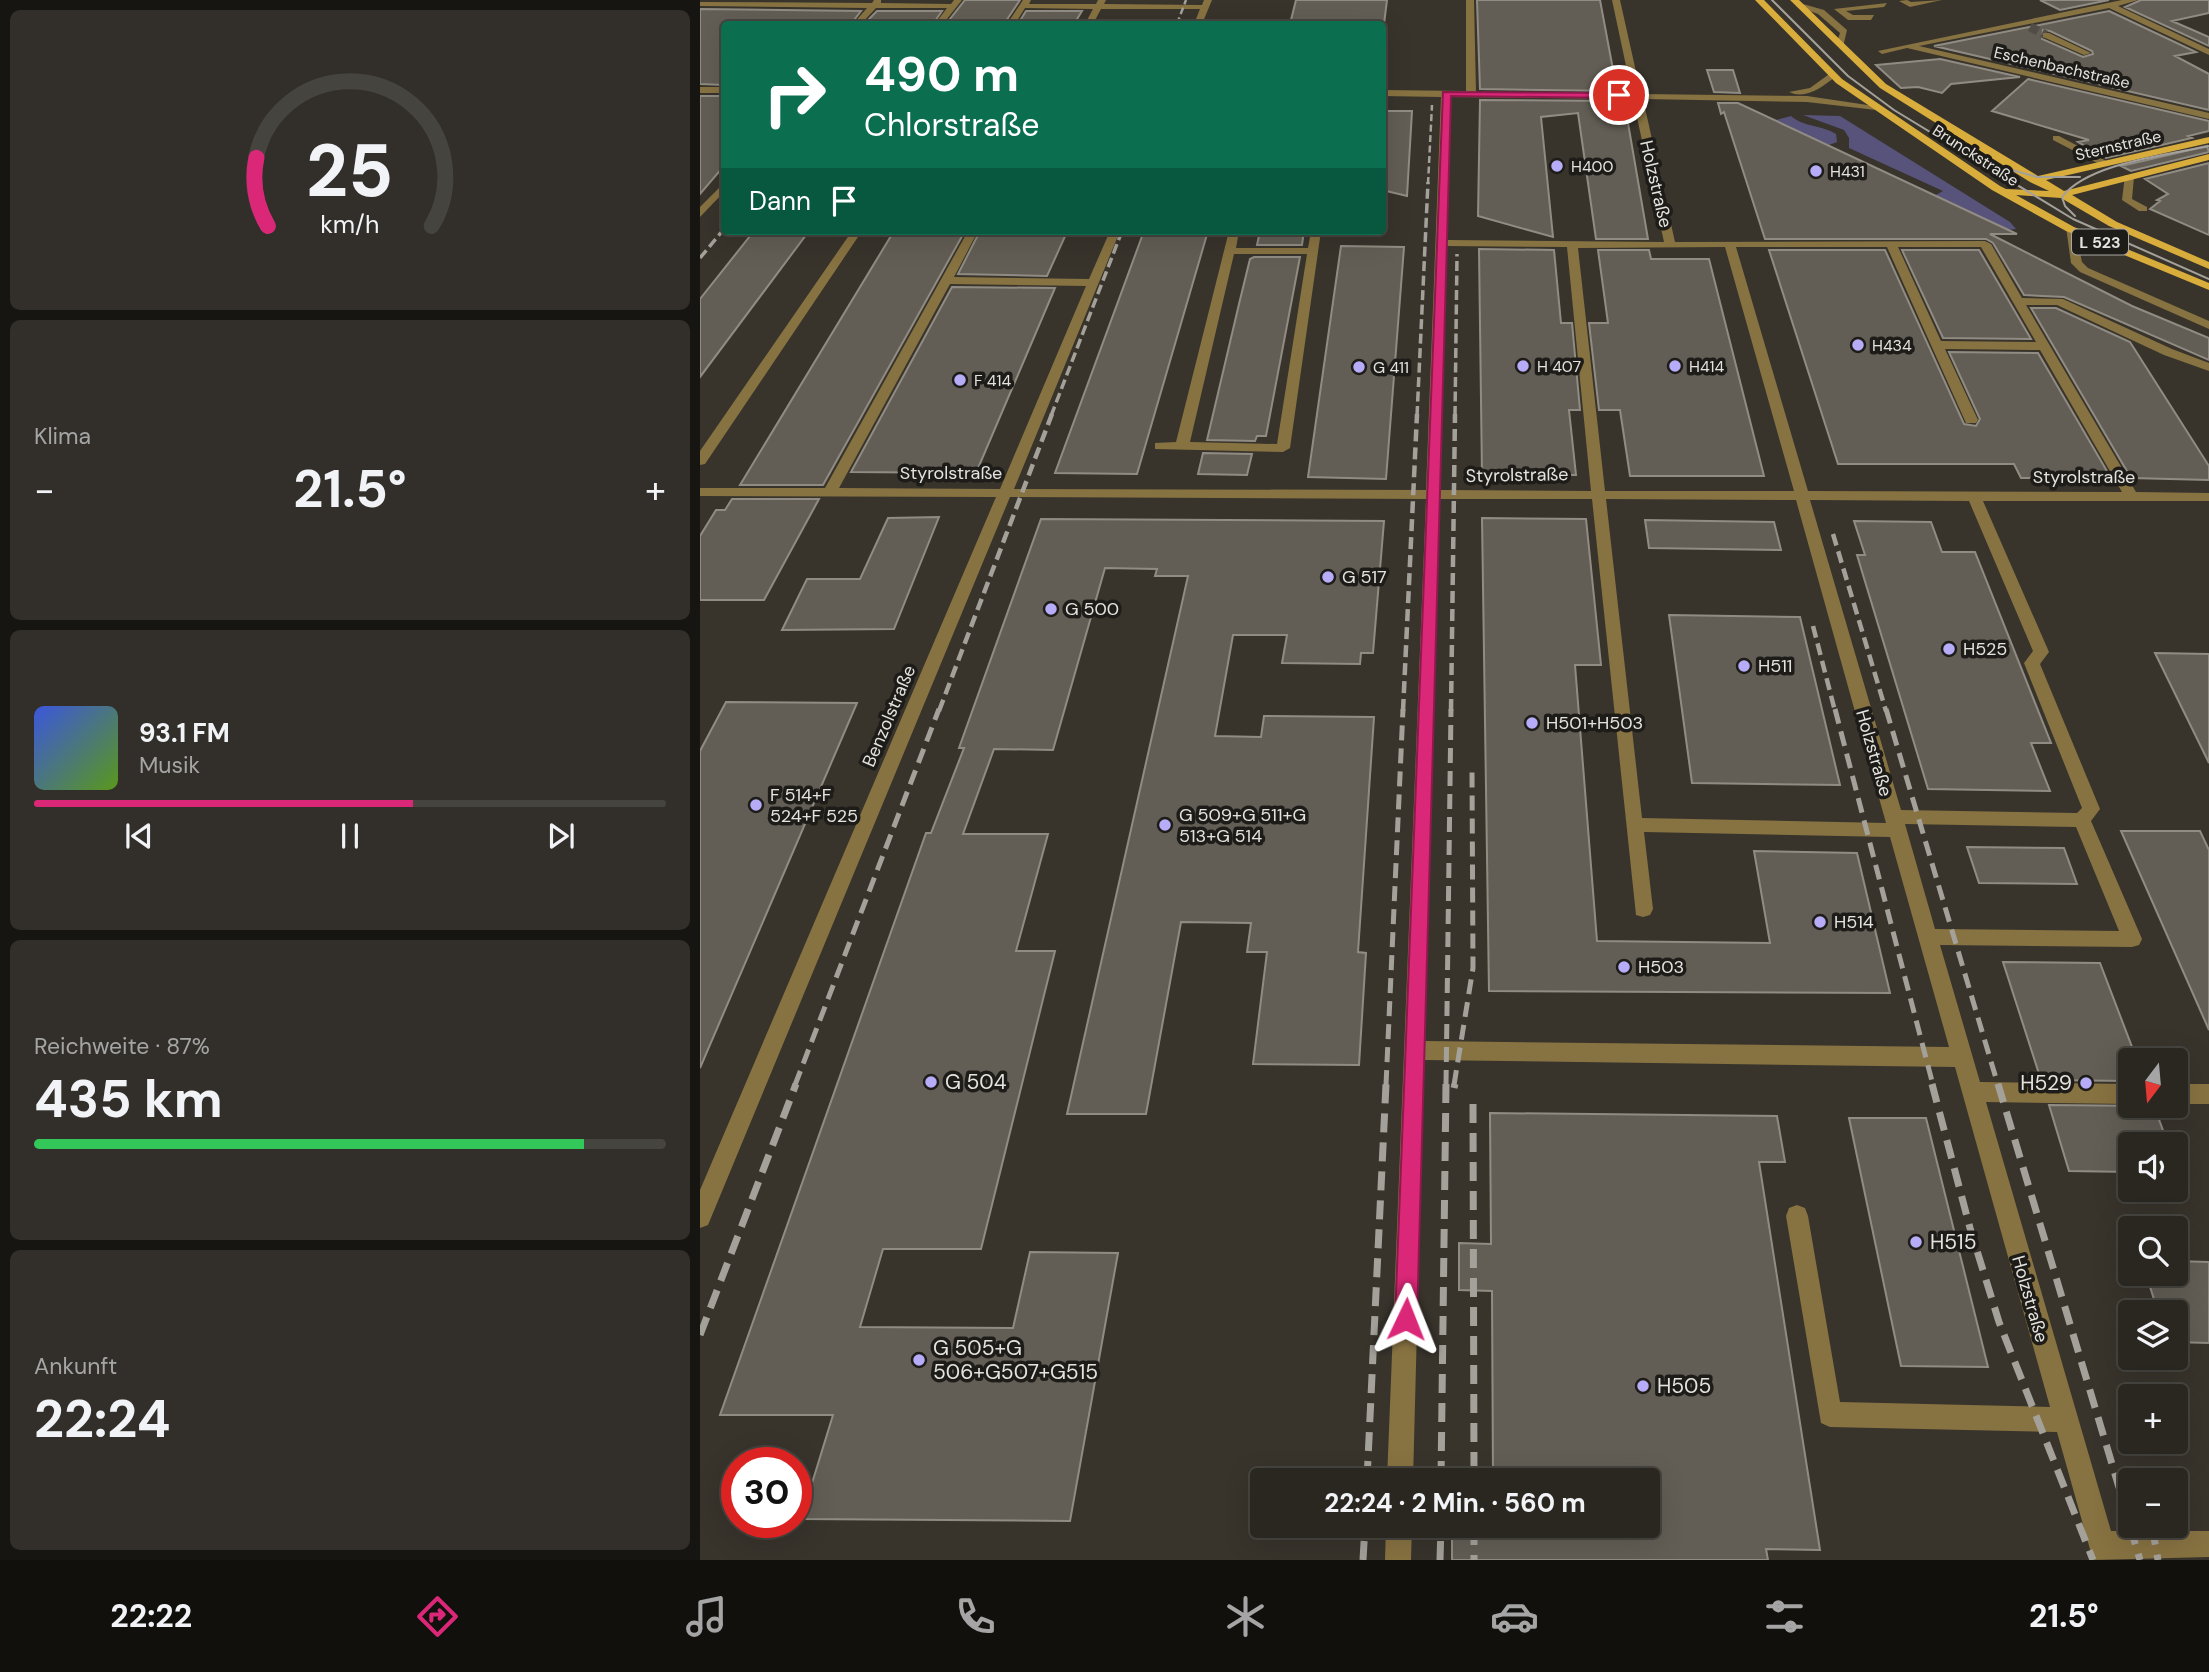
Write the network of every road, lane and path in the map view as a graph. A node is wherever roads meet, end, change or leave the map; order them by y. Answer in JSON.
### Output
{"nodes":[{"id":1,"x":1470,"y":0,"type":"edge"},
{"id":2,"x":1616,"y":0,"type":"edge"},
{"id":3,"x":1759,"y":0,"type":"edge"},
{"id":4,"x":1938,"y":0,"type":"edge"},
{"id":5,"x":2134,"y":0,"type":"edge"},
{"id":6,"x":1902,"y":1,"type":"edge"},
{"id":7,"x":1796,"y":2,"type":"edge"},
{"id":8,"x":876,"y":3,"type":"edge"},
{"id":9,"x":956,"y":3,"type":"edge"},
{"id":10,"x":1025,"y":3,"type":"edge"},
{"id":11,"x":1101,"y":3,"type":"edge"},
{"id":12,"x":1207,"y":3,"type":"edge"},
{"id":13,"x":1882,"y":3,"type":"edge"},
{"id":14,"x":700,"y":4,"type":"edge"},
{"id":15,"x":2110,"y":5,"type":"junction"},
{"id":16,"x":1871,"y":17,"type":"dead end"},
{"id":17,"x":860,"y":21,"type":"edge"},
{"id":18,"x":941,"y":21,"type":"edge"},
{"id":19,"x":1014,"y":21,"type":"edge"},
{"id":20,"x":1090,"y":21,"type":"edge"},
{"id":21,"x":1199,"y":21,"type":"edge"},
{"id":22,"x":2046,"y":35,"type":"tunnel mouth"},
{"id":23,"x":1908,"y":46,"type":"junction"},
{"id":24,"x":1882,"y":51,"type":"dead end"},
{"id":25,"x":2087,"y":52,"type":"dead end"},
{"id":26,"x":2209,"y":52,"type":"edge"},
{"id":27,"x":1836,"y":78,"type":"junction"},
{"id":28,"x":700,"y":90,"type":"edge"},
{"id":29,"x":721,"y":90,"type":"edge"},
{"id":30,"x":1386,"y":93,"type":"edge"},
{"id":31,"x":1446,"y":94,"type":"junction"},
{"id":32,"x":1471,"y":94,"type":"junction"},
{"id":33,"x":1635,"y":96,"type":"junction"},
{"id":34,"x":1729,"y":96,"type":"junction"},
{"id":35,"x":1875,"y":107,"type":"junction"},
{"id":36,"x":2209,"y":116,"type":"edge"},
{"id":37,"x":2056,"y":138,"type":"dead end"},
{"id":38,"x":2209,"y":140,"type":"edge"},
{"id":39,"x":2209,"y":157,"type":"edge"},
{"id":40,"x":2107,"y":164,"type":"junction"},
{"id":41,"x":2129,"y":177,"type":"junction"},
{"id":42,"x":2034,"y":180,"type":"junction"},
{"id":43,"x":1996,"y":188,"type":"junction"},
{"id":44,"x":721,"y":190,"type":"edge"},
{"id":45,"x":2060,"y":195,"type":"junction"},
{"id":46,"x":2143,"y":209,"type":"dead end"},
{"id":47,"x":700,"y":214,"type":"edge"},
{"id":48,"x":2070,"y":229,"type":"junction"},
{"id":49,"x":854,"y":235,"type":"edge"},
{"id":50,"x":972,"y":235,"type":"edge"},
{"id":51,"x":1113,"y":235,"type":"edge"},
{"id":52,"x":1233,"y":235,"type":"edge"},
{"id":53,"x":1315,"y":235,"type":"edge"},
{"id":54,"x":1444,"y":243,"type":"junction"},
{"id":55,"x":1573,"y":244,"type":"junction"},
{"id":56,"x":1670,"y":244,"type":"junction"},
{"id":57,"x":1730,"y":244,"type":"junction"},
{"id":58,"x":1891,"y":244,"type":"junction"},
{"id":59,"x":1229,"y":251,"type":"junction"},
{"id":60,"x":1313,"y":251,"type":"junction"},
{"id":61,"x":2209,"y":265,"type":"edge"},
{"id":62,"x":946,"y":280,"type":"junction"},
{"id":63,"x":1093,"y":283,"type":"junction"},
{"id":64,"x":2209,"y":287,"type":"edge"},
{"id":65,"x":2019,"y":302,"type":"junction"},
{"id":66,"x":2209,"y":326,"type":"edge"},
{"id":67,"x":1937,"y":345,"type":"junction"},
{"id":68,"x":2044,"y":346,"type":"junction"},
{"id":69,"x":2209,"y":367,"type":"edge"},
{"id":70,"x":1971,"y":421,"type":"dead end"},
{"id":71,"x":1160,"y":446,"type":"dead end"},
{"id":72,"x":1182,"y":446,"type":"junction"},
{"id":73,"x":700,"y":461,"type":"edge"},
{"id":74,"x":700,"y":492,"type":"edge"},
{"id":75,"x":830,"y":492,"type":"junction"},
{"id":76,"x":1004,"y":492,"type":"junction"},
{"id":77,"x":1600,"y":493,"type":"junction"},
{"id":78,"x":1800,"y":494,"type":"junction"},
{"id":79,"x":1432,"y":495,"type":"junction"},
{"id":80,"x":1974,"y":496,"type":"junction"},
{"id":81,"x":2131,"y":496,"type":"junction"},
{"id":82,"x":2209,"y":497,"type":"edge"},
{"id":83,"x":2082,"y":820,"type":"junction"},
{"id":84,"x":1894,"y":823,"type":"junction"},
{"id":85,"x":1635,"y":825,"type":"junction"},
{"id":86,"x":1643,"y":909,"type":"dead end"},
{"id":87,"x":1927,"y":937,"type":"junction"},
{"id":88,"x":1414,"y":1050,"type":"junction"},
{"id":89,"x":1961,"y":1057,"type":"junction"},
{"id":90,"x":1971,"y":1092,"type":"junction"},
{"id":91,"x":2118,"y":1094,"type":"edge"},
{"id":92,"x":2188,"y":1094,"type":"edge"},
{"id":93,"x":2209,"y":1094,"type":"edge"},
{"id":94,"x":1797,"y":1216,"type":"dead end"},
{"id":95,"x":700,"y":1217,"type":"edge"},
{"id":96,"x":2065,"y":1420,"type":"junction"},
{"id":97,"x":1401,"y":1468,"type":"edge"},
{"id":98,"x":1399,"y":1538,"type":"edge"},
{"id":99,"x":2209,"y":1544,"type":"edge"},
{"id":100,"x":2104,"y":1552,"type":"edge"},
{"id":101,"x":1398,"y":1560,"type":"edge"}],
"edges":[{"from":1,"to":32,"type":"street"},
{"from":2,"to":33,"type":"street","name":"Holzstraße"},
{"from":3,"to":27,"type":"main road"},
{"from":4,"to":6,"type":"street"},
{"from":5,"to":15,"type":"street"},
{"from":6,"to":13,"type":"street"},
{"from":7,"to":42,"type":"main road","name":"Brunckstraße","number":"L 523"},
{"from":8,"to":9,"type":"street"},
{"from":8,"to":14,"type":"street"},
{"from":8,"to":17,"type":"street"},
{"from":9,"to":18,"type":"street"},
{"from":10,"to":11,"type":"street"},
{"from":10,"to":19,"type":"street"},
{"from":11,"to":12,"type":"street"},
{"from":11,"to":20,"type":"street"},
{"from":12,"to":21,"type":"street"},
{"from":13,"to":16,"type":"street"},
{"from":15,"to":23,"type":"street"},
{"from":15,"to":26,"type":"street"},
{"from":22,"to":25,"type":"street"},
{"from":23,"to":24,"type":"street"},
{"from":23,"to":36,"type":"street","name":"Eschenbachstraße"},
{"from":27,"to":34,"type":"street"},
{"from":27,"to":35,"type":"street"},
{"from":28,"to":29,"type":"street"},
{"from":30,"to":31,"type":"street"},
{"from":31,"to":32,"type":"street"},
{"from":31,"to":54,"type":"street"},
{"from":32,"to":33,"type":"street"},
{"from":33,"to":34,"type":"street"},
{"from":33,"to":56,"type":"street","name":"Holzstraße"},
{"from":34,"to":35,"type":"street"},
{"from":35,"to":43,"type":"main road","name":"Brunckstraße","number":"L 523"},
{"from":37,"to":40,"type":"street"},
{"from":38,"to":40,"type":"main road","name":"Sternstraße"},
{"from":39,"to":41,"type":"main road","name":"Sternstraße"},
{"from":40,"to":42,"type":"main road","name":"Sternstraße"},
{"from":41,"to":45,"type":"main road","name":"Sternstraße"},
{"from":41,"to":46,"type":"street"},
{"from":42,"to":45,"type":"main road","name":"Brunckstraße","number":"L 523"},
{"from":43,"to":45,"type":"main road"},
{"from":43,"to":48,"type":"main road","name":"Brunckstraße","number":"L 523"},
{"from":44,"to":47,"type":"street"},
{"from":45,"to":61,"type":"main road","name":"Brunckstraße","number":"L 523"},
{"from":48,"to":64,"type":"main road","name":"Brunckstraße","number":"L 523"},
{"from":48,"to":66,"type":"street"},
{"from":49,"to":73,"type":"street"},
{"from":50,"to":62,"type":"street"},
{"from":51,"to":63,"type":"street","name":"Benzolstraße"},
{"from":52,"to":59,"type":"street"},
{"from":53,"to":60,"type":"street"},
{"from":54,"to":55,"type":"street"},
{"from":54,"to":79,"type":"street"},
{"from":55,"to":56,"type":"street"},
{"from":55,"to":77,"type":"street"},
{"from":56,"to":57,"type":"street","name":"Holzstraße"},
{"from":57,"to":58,"type":"street"},
{"from":57,"to":78,"type":"street","name":"Holzstraße"},
{"from":58,"to":65,"type":"street"},
{"from":58,"to":67,"type":"street"},
{"from":59,"to":60,"type":"street"},
{"from":59,"to":72,"type":"street"},
{"from":60,"to":72,"type":"street"},
{"from":62,"to":63,"type":"street"},
{"from":62,"to":75,"type":"street"},
{"from":63,"to":76,"type":"street","name":"Benzolstraße"},
{"from":65,"to":68,"type":"street"},
{"from":65,"to":69,"type":"street"},
{"from":67,"to":68,"type":"street"},
{"from":67,"to":70,"type":"street"},
{"from":68,"to":81,"type":"street"},
{"from":71,"to":72,"type":"street"},
{"from":74,"to":75,"type":"street","name":"Styrolstraße"},
{"from":75,"to":76,"type":"street","name":"Styrolstraße"},
{"from":76,"to":79,"type":"street","name":"Styrolstraße"},
{"from":76,"to":95,"type":"street","name":"Benzolstraße"},
{"from":77,"to":78,"type":"street","name":"Styrolstraße"},
{"from":77,"to":79,"type":"street","name":"Styrolstraße"},
{"from":77,"to":85,"type":"street"},
{"from":78,"to":80,"type":"street","name":"Styrolstraße"},
{"from":78,"to":84,"type":"street","name":"Holzstraße"},
{"from":79,"to":88,"type":"street"},
{"from":80,"to":81,"type":"street","name":"Styrolstraße"},
{"from":80,"to":83,"type":"street"},
{"from":81,"to":82,"type":"street","name":"Styrolstraße"},
{"from":83,"to":84,"type":"street"},
{"from":83,"to":87,"type":"street"},
{"from":84,"to":85,"type":"street"},
{"from":84,"to":87,"type":"street","name":"Holzstraße"},
{"from":85,"to":86,"type":"street"},
{"from":87,"to":89,"type":"street","name":"Holzstraße"},
{"from":88,"to":89,"type":"street"},
{"from":88,"to":97,"type":"street"},
{"from":89,"to":90,"type":"street","name":"Holzstraße"},
{"from":90,"to":91,"type":"street"},
{"from":90,"to":96,"type":"street","name":"Holzstraße"},
{"from":92,"to":93,"type":"street"},
{"from":94,"to":96,"type":"street"},
{"from":96,"to":100,"type":"street","name":"Holzstraße"},
{"from":98,"to":101,"type":"street"},
{"from":99,"to":100,"type":"street"}]}
